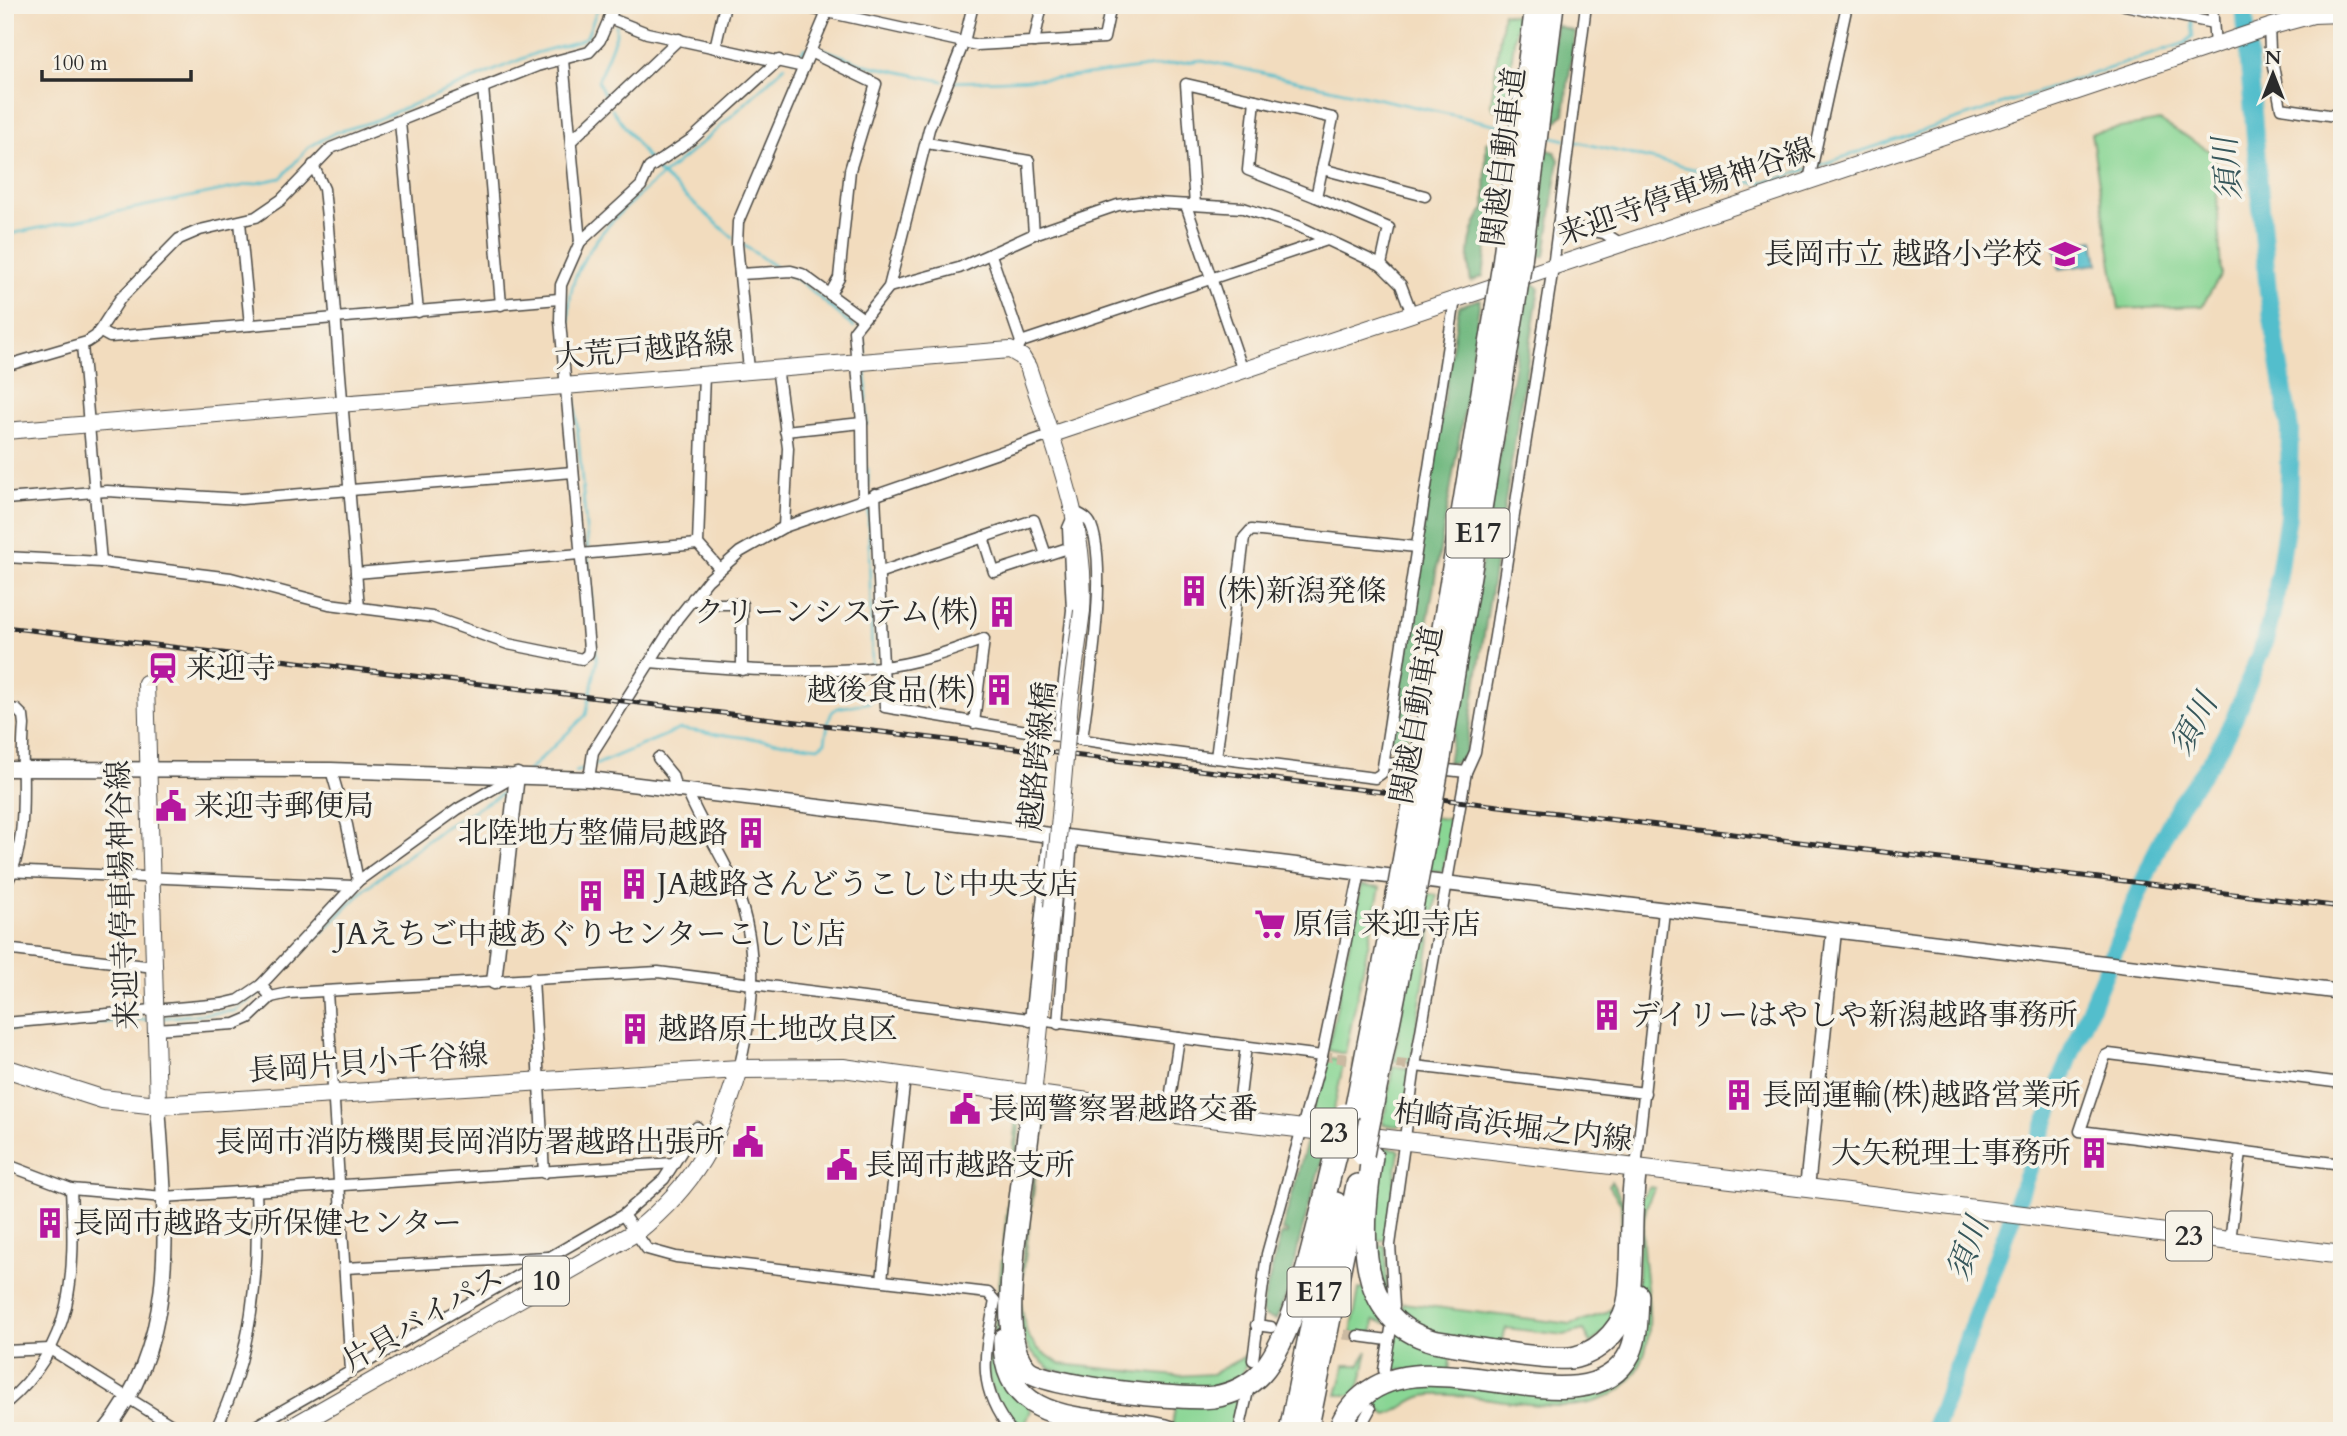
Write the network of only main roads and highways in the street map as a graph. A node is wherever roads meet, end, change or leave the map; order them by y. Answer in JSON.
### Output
{"nodes":[{"id":1,"x":1536,"y":5,"type":"edge"},
{"id":2,"x":1553,"y":5,"type":"edge"},
{"id":3,"x":2342,"y":15,"type":"edge"},
{"id":4,"x":1533,"y":106,"type":"junction"},
{"id":5,"x":5,"y":431,"type":"edge"},
{"id":6,"x":1050,"y":435,"type":"junction"},
{"id":7,"x":146,"y":683,"type":"dead end"},
{"id":8,"x":1405,"y":897,"type":"junction"},
{"id":9,"x":5,"y":1068,"type":"edge"},
{"id":10,"x":738,"y":1069,"type":"junction"},
{"id":11,"x":1033,"y":1097,"type":"junction"},
{"id":12,"x":159,"y":1105,"type":"junction"},
{"id":13,"x":1362,"y":1117,"type":"junction"},
{"id":14,"x":1355,"y":1154,"type":"junction"},
{"id":15,"x":1636,"y":1168,"type":"junction"},
{"id":16,"x":1630,"y":1231,"type":"junction"},
{"id":17,"x":1014,"y":1250,"type":"junction"},
{"id":18,"x":2342,"y":1255,"type":"edge"},
{"id":19,"x":286,"y":1431,"type":"edge"},
{"id":20,"x":1169,"y":1431,"type":"edge"},
{"id":21,"x":1290,"y":1431,"type":"edge"},
{"id":22,"x":1307,"y":1431,"type":"edge"},
{"id":23,"x":1339,"y":1431,"type":"edge"}],
"edges":[{"from":1,"to":4,"type":"highway","name":"関越自動車道"},
{"from":2,"to":4,"type":"highway","name":"関越自動車道"},
{"from":3,"to":6,"type":"main road","name":"来迎寺停車場神谷線"},
{"from":4,"to":8,"type":"highway","name":"関越自動車道","number":"E17","bridge":true},
{"from":5,"to":6,"type":"main road","name":"大荒戸越路線"},
{"from":6,"to":11,"type":"main road","name":"越路跨線橋","bridge":true},
{"from":7,"to":12,"type":"main road","name":"来迎寺停車場神谷線"},
{"from":8,"to":13,"type":"highway","name":"関越自動車道"},
{"from":8,"to":13,"type":"highway","name":"関越自動車道"},
{"from":9,"to":12,"type":"main road","name":"長岡片貝小千谷線"},
{"from":10,"to":11,"type":"main road","name":"柏崎高浜堀之内線","number":"23"},
{"from":10,"to":12,"type":"main road","name":"長岡片貝小千谷線"},
{"from":10,"to":19,"type":"main road","name":"片貝バイパス","number":"10"},
{"from":11,"to":15,"type":"main road","name":"柏崎高浜堀之内線","number":"23"},
{"from":11,"to":17,"type":"highway"},
{"from":13,"to":14,"type":"highway"},
{"from":13,"to":14,"type":"highway","bridge":true},
{"from":14,"to":16,"type":"highway"},
{"from":14,"to":17,"type":"highway"},
{"from":14,"to":21,"type":"highway","number":"E17"},
{"from":14,"to":22,"type":"highway","number":"E17"},
{"from":15,"to":16,"type":"highway"},
{"from":15,"to":18,"type":"main road","name":"柏崎高浜堀之内線","number":"23"},
{"from":16,"to":23,"type":"highway"},
{"from":17,"to":20,"type":"highway"}]}
